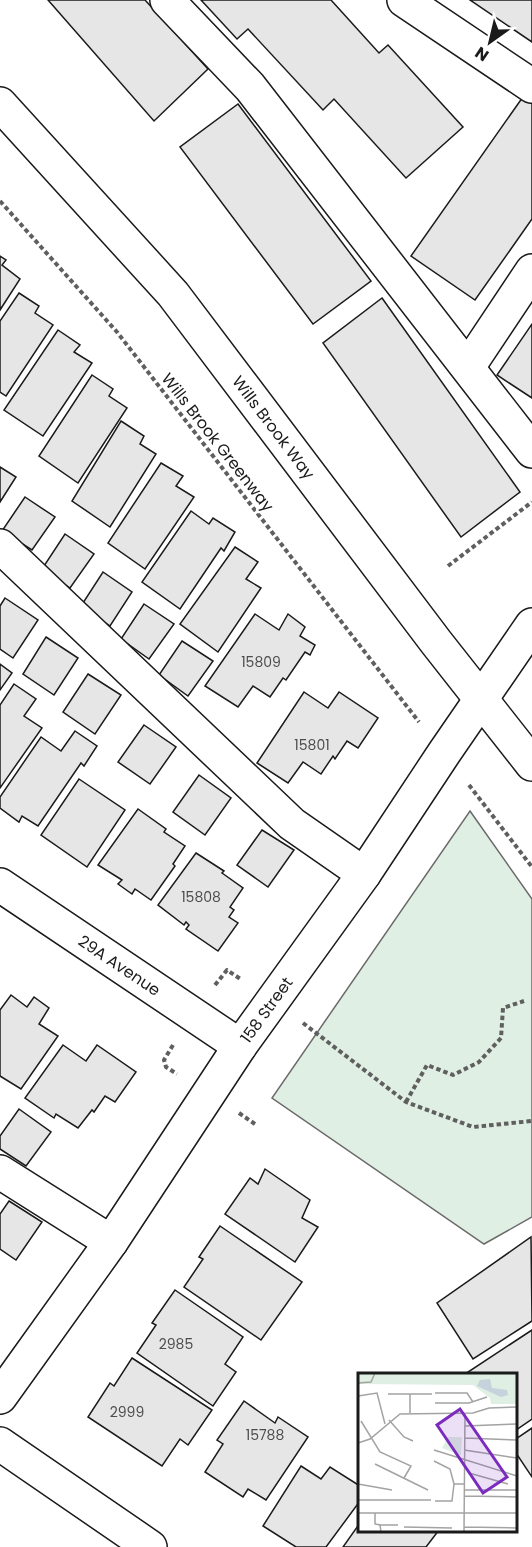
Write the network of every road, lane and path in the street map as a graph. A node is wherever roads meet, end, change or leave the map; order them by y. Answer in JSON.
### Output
{"nodes":[{"id":1,"x":167,"y":0,"type":"edge"},
{"id":2,"x":404,"y":0,"type":"edge"},
{"id":3,"x":532,"y":86,"type":"edge"},
{"id":4,"x":0,"y":104,"type":"edge"},
{"id":5,"x":0,"y":201,"type":"edge"},
{"id":6,"x":532,"y":271,"type":"edge"},
{"id":7,"x":468,"y":367,"type":"junction"},
{"id":8,"x":532,"y":451,"type":"edge"},
{"id":9,"x":532,"y":502,"type":"edge"},
{"id":10,"x":0,"y":546,"type":"edge"},
{"id":11,"x":448,"y":566,"type":"dead end"},
{"id":12,"x":532,"y":625,"type":"edge"},
{"id":13,"x":481,"y":701,"type":"junction"},
{"id":14,"x":407,"y":707,"type":"dead end"},
{"id":15,"x":532,"y":764,"type":"edge"},
{"id":16,"x":478,"y":797,"type":"dead end"},
{"id":17,"x":532,"y":867,"type":"edge"},
{"id":18,"x":364,"y":874,"type":"junction"},
{"id":19,"x":0,"y":885,"type":"edge"},
{"id":20,"x":246,"y":983,"type":"dead end"},
{"id":21,"x":213,"y":988,"type":"dead end"},
{"id":22,"x":524,"y":1001,"type":"dead end"},
{"id":23,"x":318,"y":1033,"type":"dead end"},
{"id":24,"x":175,"y":1041,"type":"dead end"},
{"id":25,"x":240,"y":1046,"type":"junction"},
{"id":26,"x":182,"y":1077,"type":"dead end"},
{"id":27,"x":406,"y":1102,"type":"junction"},
{"id":28,"x":532,"y":1121,"type":"edge"},
{"id":29,"x":0,"y":1172,"type":"edge"},
{"id":30,"x":111,"y":1242,"type":"junction"},
{"id":31,"x":0,"y":1397,"type":"edge"},
{"id":32,"x":0,"y":1444,"type":"edge"},
{"id":33,"x":150,"y":1547,"type":"edge"}],
"edges":[{"from":1,"to":7,"type":"street"},
{"from":2,"to":3,"type":"street"},
{"from":4,"to":13,"type":"street","name":"Wills Brook Way"},
{"from":5,"to":14,"type":"path","name":"Wills Brook Greenway"},
{"from":6,"to":7,"type":"street"},
{"from":7,"to":8,"type":"street"},
{"from":9,"to":11,"type":"path"},
{"from":10,"to":18,"type":"street"},
{"from":12,"to":13,"type":"street","name":"158 Street"},
{"from":13,"to":15,"type":"street","name":"Wills Brook Way"},
{"from":13,"to":18,"type":"street","name":"158 Street"},
{"from":16,"to":17,"type":"path"},
{"from":18,"to":25,"type":"street","name":"158 Street"},
{"from":19,"to":25,"type":"street","name":"29A Avenue"},
{"from":20,"to":21,"type":"path"},
{"from":22,"to":27,"type":"path"},
{"from":23,"to":27,"type":"path"},
{"from":24,"to":26,"type":"path"},
{"from":25,"to":30,"type":"street","name":"158 Street"},
{"from":27,"to":28,"type":"path"},
{"from":29,"to":30,"type":"street"},
{"from":30,"to":31,"type":"street","name":"158 Street"},
{"from":32,"to":33,"type":"street"}]}
